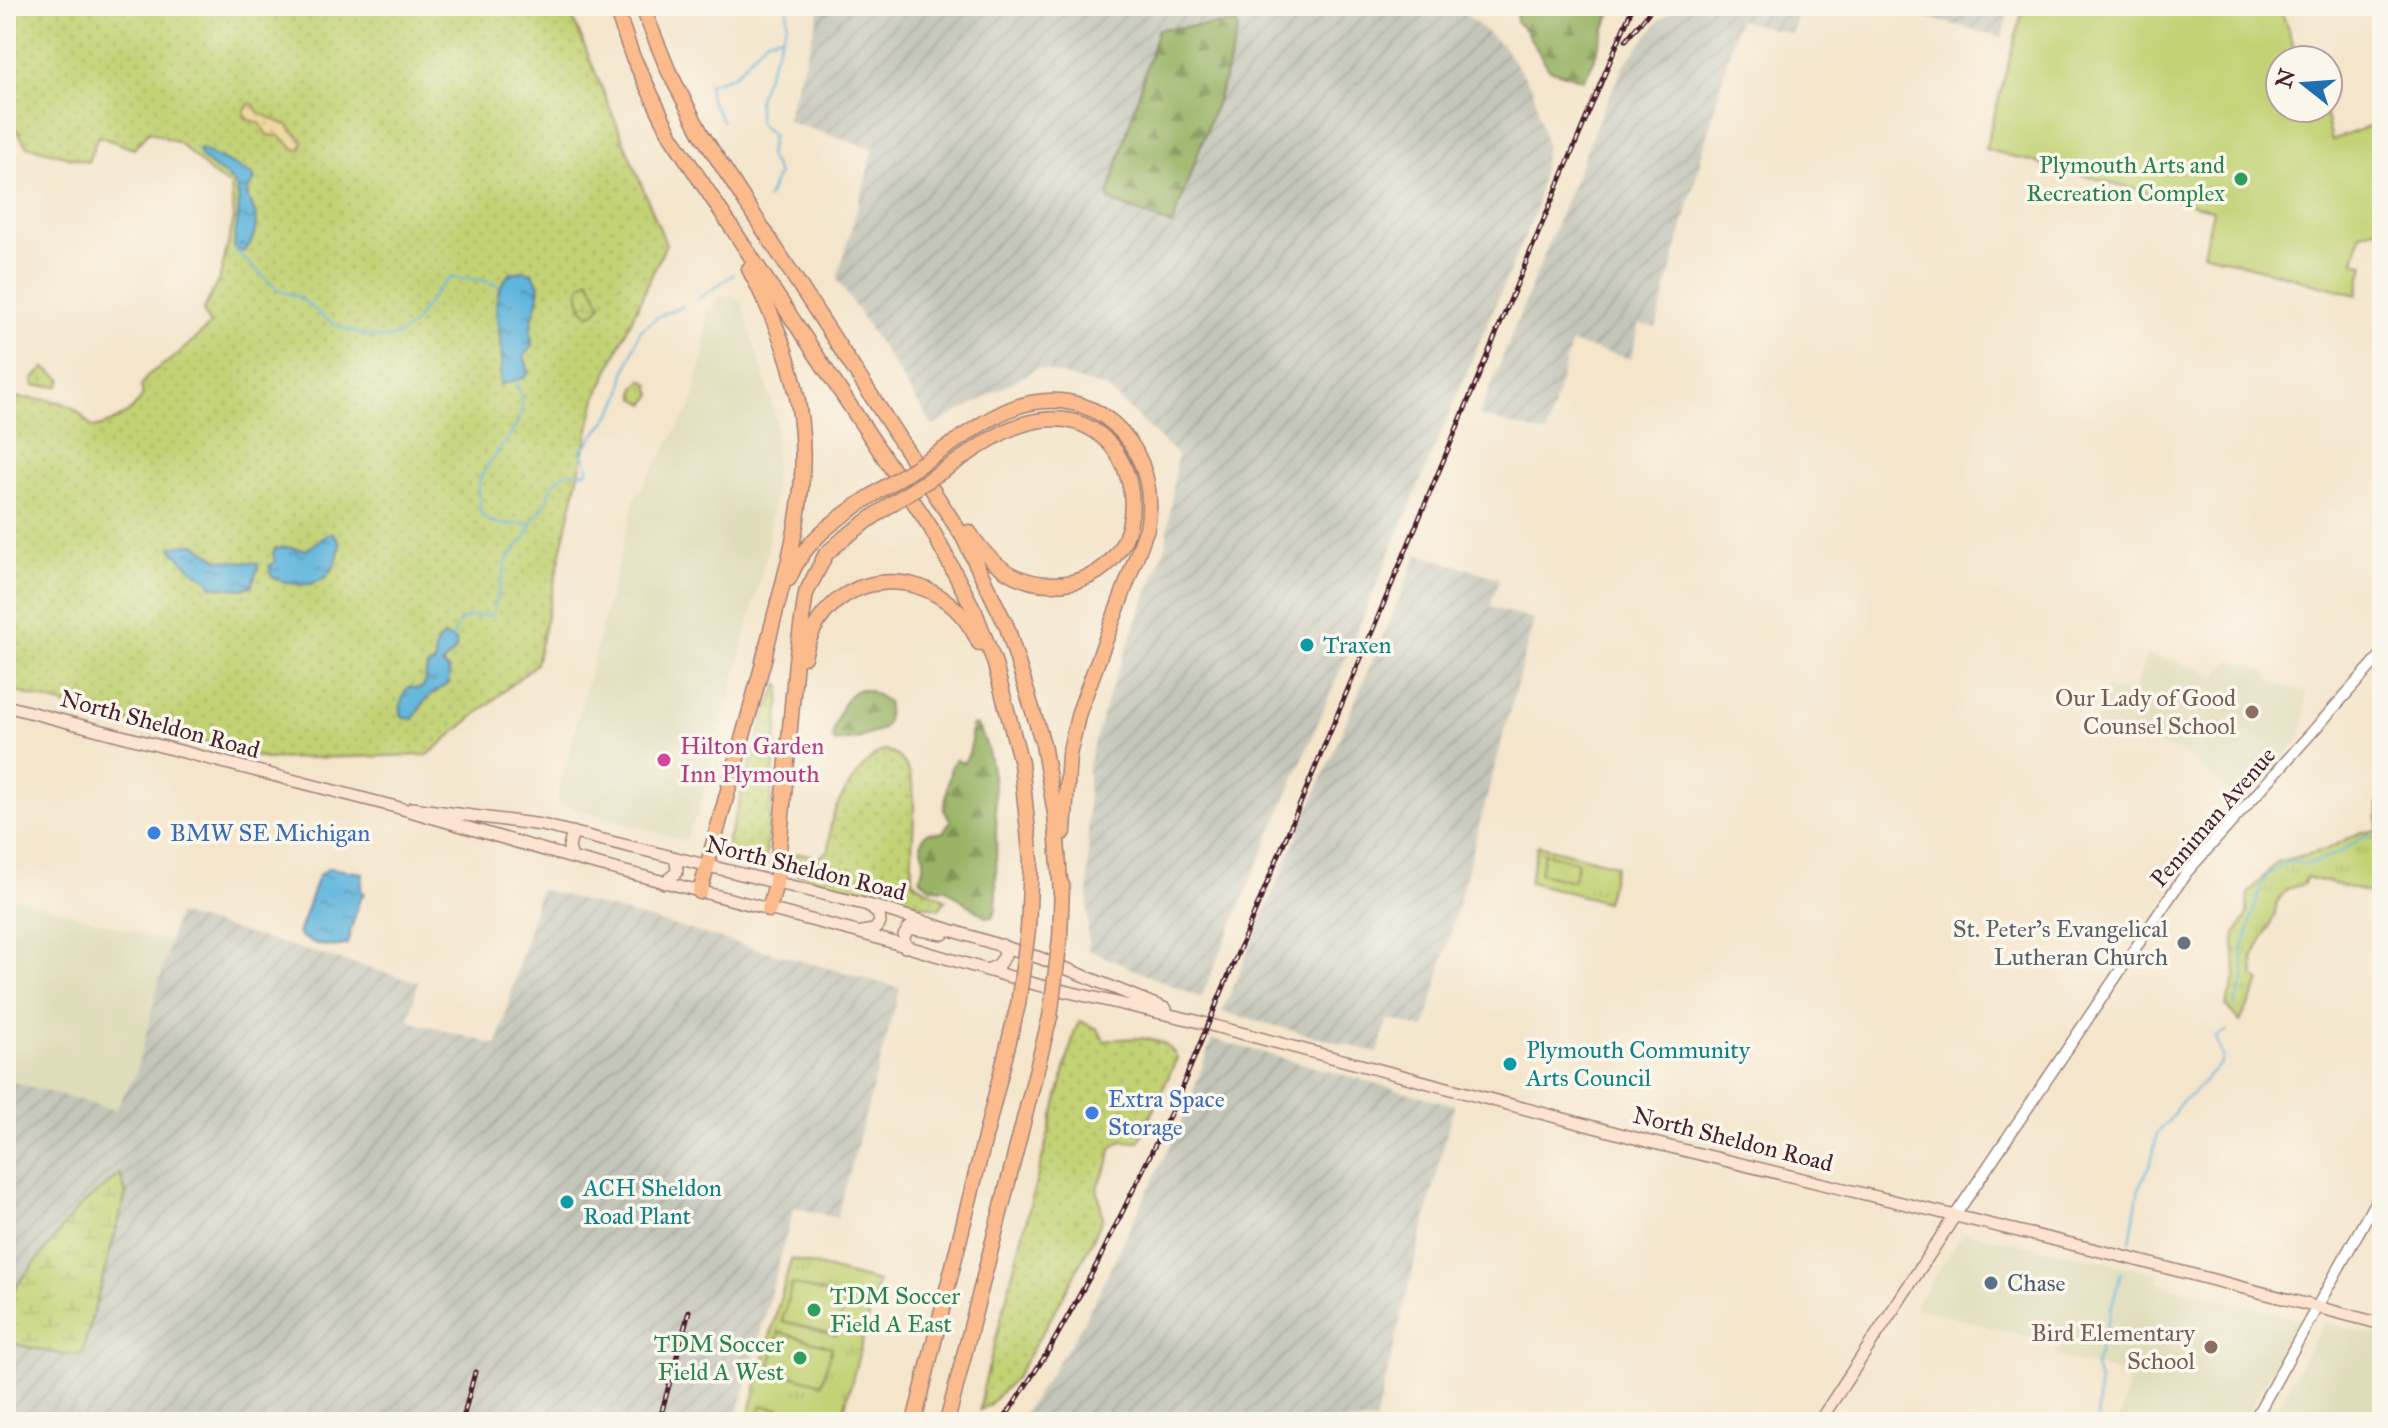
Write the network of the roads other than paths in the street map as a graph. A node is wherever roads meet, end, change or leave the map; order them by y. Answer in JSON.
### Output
{"nodes":[{"id":1,"x":615,"y":6,"type":"edge"},
{"id":2,"x":642,"y":6,"type":"edge"},
{"id":3,"x":712,"y":201,"type":"junction"},
{"id":4,"x":903,"y":445,"type":"junction"},
{"id":5,"x":2382,"y":654,"type":"edge"},
{"id":6,"x":763,"y":662,"type":"junction"},
{"id":7,"x":6,"y":706,"type":"edge"},
{"id":8,"x":1009,"y":711,"type":"junction"},
{"id":9,"x":791,"y":728,"type":"junction"},
{"id":10,"x":396,"y":807,"type":"junction"},
{"id":11,"x":573,"y":832,"type":"junction"},
{"id":12,"x":572,"y":858,"type":"junction"},
{"id":13,"x":676,"y":858,"type":"junction"},
{"id":14,"x":707,"y":866,"type":"junction"},
{"id":15,"x":664,"y":883,"type":"junction"},
{"id":16,"x":776,"y":883,"type":"junction"},
{"id":17,"x":700,"y":892,"type":"junction"},
{"id":18,"x":1061,"y":894,"type":"junction"},
{"id":19,"x":863,"y":903,"type":"junction"},
{"id":20,"x":769,"y":910,"type":"junction"},
{"id":21,"x":857,"y":932,"type":"junction"},
{"id":22,"x":983,"y":939,"type":"junction"},
{"id":23,"x":1002,"y":945,"type":"junction"},
{"id":24,"x":905,"y":947,"type":"junction"},
{"id":25,"x":986,"y":970,"type":"junction"},
{"id":26,"x":1192,"y":1020,"type":"junction"},
{"id":27,"x":2382,"y":1190,"type":"edge"},
{"id":28,"x":1954,"y":1217,"type":"junction"},
{"id":29,"x":2317,"y":1307,"type":"junction"},
{"id":30,"x":2382,"y":1324,"type":"edge"},
{"id":31,"x":914,"y":1422,"type":"edge"},
{"id":32,"x":947,"y":1422,"type":"edge"},
{"id":33,"x":1819,"y":1422,"type":"edge"},
{"id":34,"x":2253,"y":1422,"type":"edge"}],
"edges":[{"from":1,"to":3,"type":"highway"},
{"from":2,"to":4,"type":"highway"},
{"from":3,"to":6,"type":"highway"},
{"from":3,"to":8,"type":"highway"},
{"from":4,"to":9,"type":"highway","bridge":true},
{"from":4,"to":18,"type":"highway"},
{"from":5,"to":28,"type":"street","name":"Penniman Avenue"},
{"from":6,"to":14,"type":"highway"},
{"from":6,"to":18,"type":"highway","bridge":true},
{"from":7,"to":10,"type":"main road","name":"North Sheldon Road"},
{"from":8,"to":9,"type":"highway"},
{"from":8,"to":31,"type":"highway","bridge":true},
{"from":9,"to":16,"type":"highway"},
{"from":10,"to":11,"type":"main road","name":"North Sheldon Road"},
{"from":10,"to":12,"type":"main road","name":"North Sheldon Road"},
{"from":11,"to":12,"type":"main road"},
{"from":11,"to":13,"type":"main road","name":"North Sheldon Road"},
{"from":12,"to":15,"type":"main road","name":"North Sheldon Road"},
{"from":13,"to":14,"type":"main road","name":"North Sheldon Road"},
{"from":13,"to":15,"type":"main road"},
{"from":14,"to":16,"type":"main road","name":"North Sheldon Road"},
{"from":14,"to":17,"type":"highway"},
{"from":15,"to":17,"type":"main road","name":"North Sheldon Road"},
{"from":16,"to":19,"type":"main road","name":"North Sheldon Road"},
{"from":16,"to":20,"type":"highway"},
{"from":17,"to":20,"type":"main road","name":"North Sheldon Road"},
{"from":18,"to":32,"type":"highway","bridge":true},
{"from":19,"to":21,"type":"main road"},
{"from":19,"to":22,"type":"main road","name":"North Sheldon Road"},
{"from":20,"to":21,"type":"main road","name":"North Sheldon Road"},
{"from":21,"to":24,"type":"main road","name":"North Sheldon Road"},
{"from":22,"to":23,"type":"main road","name":"North Sheldon Road"},
{"from":22,"to":24,"type":"main road"},
{"from":23,"to":25,"type":"main road"},
{"from":23,"to":26,"type":"main road","name":"North Sheldon Road"},
{"from":24,"to":25,"type":"main road","name":"North Sheldon Road"},
{"from":25,"to":26,"type":"main road","name":"North Sheldon Road"},
{"from":26,"to":28,"type":"main road","name":"North Sheldon Road"},
{"from":27,"to":29,"type":"street"},
{"from":28,"to":29,"type":"main road","name":"North Sheldon Road"},
{"from":28,"to":33,"type":"main road"},
{"from":29,"to":30,"type":"main road","name":"North Sheldon Road"},
{"from":29,"to":34,"type":"street"}]}
